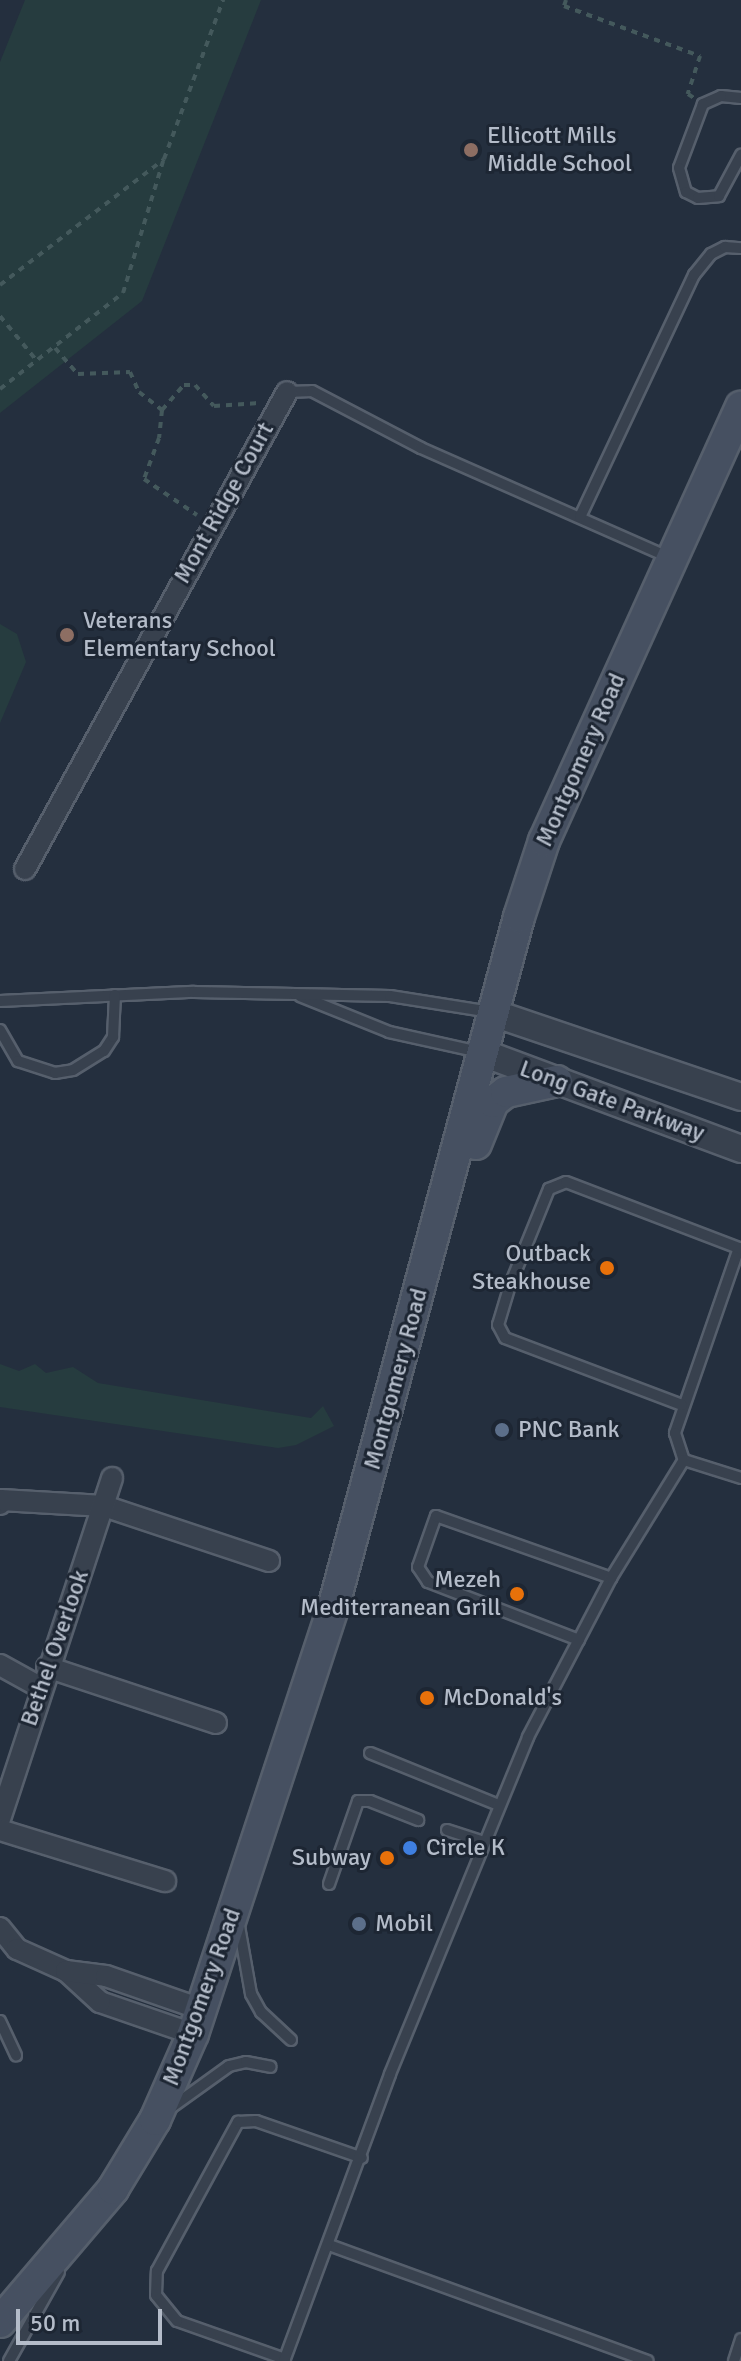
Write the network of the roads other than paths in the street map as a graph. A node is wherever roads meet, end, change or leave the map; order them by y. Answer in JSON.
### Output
{"nodes":[{"id":1,"x":741,"y":98,"type":"edge"},
{"id":2,"x":741,"y":155,"type":"edge"},
{"id":3,"x":741,"y":248,"type":"edge"},
{"id":4,"x":287,"y":392,"type":"joint"},
{"id":5,"x":741,"y":407,"type":"edge"},
{"id":6,"x":580,"y":517,"type":"junction"},
{"id":7,"x":672,"y":559,"type":"junction"},
{"id":8,"x":25,"y":869,"type":"dead end"},
{"id":9,"x":295,"y":994,"type":"junction"},
{"id":10,"x":115,"y":995,"type":"junction"},
{"id":11,"x":0,"y":1001,"type":"edge"},
{"id":12,"x":493,"y":1013,"type":"junction"},
{"id":13,"x":0,"y":1030,"type":"edge"},
{"id":14,"x":483,"y":1053,"type":"junction"},
{"id":15,"x":557,"y":1081,"type":"junction"},
{"id":16,"x":741,"y":1097,"type":"edge"},
{"id":17,"x":741,"y":1149,"type":"edge"},
{"id":18,"x":740,"y":1248,"type":"edge"},
{"id":19,"x":409,"y":1338,"type":"junction"},
{"id":20,"x":682,"y":1405,"type":"junction"},
{"id":21,"x":684,"y":1460,"type":"junction"},
{"id":22,"x":112,"y":1478,"type":"dead end"},
{"id":23,"x":741,"y":1478,"type":"edge"},
{"id":24,"x":0,"y":1501,"type":"edge"},
{"id":25,"x":104,"y":1506,"type":"junction"},
{"id":26,"x":269,"y":1561,"type":"dead end"},
{"id":27,"x":611,"y":1578,"type":"junction"},
{"id":28,"x":579,"y":1640,"type":"junction"},
{"id":29,"x":0,"y":1665,"type":"edge"},
{"id":30,"x":47,"y":1667,"type":"junction"},
{"id":31,"x":40,"y":1687,"type":"junction"},
{"id":32,"x":216,"y":1723,"type":"dead end"},
{"id":33,"x":370,"y":1753,"type":"dead end"},
{"id":34,"x":499,"y":1805,"type":"junction"},
{"id":35,"x":0,"y":1819,"type":"edge"},
{"id":36,"x":418,"y":1820,"type":"dead end"},
{"id":37,"x":0,"y":1830,"type":"edge"},
{"id":38,"x":447,"y":1830,"type":"dead end"},
{"id":39,"x":484,"y":1842,"type":"junction"},
{"id":40,"x":165,"y":1881,"type":"dead end"},
{"id":41,"x":329,"y":1884,"type":"dead end"},
{"id":42,"x":236,"y":1907,"type":"junction"},
{"id":43,"x":0,"y":1928,"type":"edge"},
{"id":44,"x":0,"y":2021,"type":"edge"},
{"id":45,"x":197,"y":2021,"type":"junction"},
{"id":46,"x":291,"y":2040,"type":"dead end"},
{"id":47,"x":16,"y":2056,"type":"dead end"},
{"id":48,"x":271,"y":2067,"type":"dead end"},
{"id":49,"x":155,"y":2120,"type":"junction"},
{"id":50,"x":362,"y":2158,"type":"junction"},
{"id":51,"x":81,"y":2232,"type":"junction"},
{"id":52,"x":329,"y":2245,"type":"junction"},
{"id":53,"x":0,"y":2322,"type":"edge"},
{"id":54,"x":741,"y":2339,"type":"edge"},
{"id":55,"x":284,"y":2360,"type":"edge"},
{"id":56,"x":9,"y":2361,"type":"edge"},
{"id":57,"x":648,"y":2361,"type":"edge"},
{"id":58,"x":734,"y":2361,"type":"edge"}],
"edges":[{"from":1,"to":2,"type":"lane"},
{"from":3,"to":6,"type":"lane"},
{"from":4,"to":6,"type":"lane"},
{"from":4,"to":8,"type":"street","name":"Mont Ridge Court"},
{"from":5,"to":7,"type":"main road","name":"Montgomery Road"},
{"from":6,"to":7,"type":"lane"},
{"from":7,"to":12,"type":"main road","name":"Montgomery Road"},
{"from":9,"to":10,"type":"lane"},
{"from":9,"to":12,"type":"lane"},
{"from":9,"to":14,"type":"lane"},
{"from":10,"to":11,"type":"lane"},
{"from":10,"to":13,"type":"lane"},
{"from":12,"to":14,"type":"main road","name":"Montgomery Road"},
{"from":12,"to":16,"type":"street","name":"Long Gate Parkway"},
{"from":14,"to":15,"type":"street","name":"Long Gate Parkway"},
{"from":14,"to":19,"type":"main road","name":"Montgomery Road"},
{"from":15,"to":17,"type":"street","name":"Long Gate Parkway"},
{"from":15,"to":19,"type":"main road"},
{"from":18,"to":20,"type":"lane"},
{"from":18,"to":20,"type":"lane"},
{"from":19,"to":42,"type":"main road","name":"Montgomery Road"},
{"from":20,"to":21,"type":"lane"},
{"from":21,"to":23,"type":"lane"},
{"from":21,"to":27,"type":"lane"},
{"from":22,"to":25,"type":"street","name":"Bethel Overlook"},
{"from":24,"to":25,"type":"street"},
{"from":25,"to":26,"type":"street"},
{"from":25,"to":30,"type":"street","name":"Bethel Overlook"},
{"from":27,"to":28,"type":"lane"},
{"from":27,"to":28,"type":"lane"},
{"from":28,"to":34,"type":"lane"},
{"from":29,"to":31,"type":"street"},
{"from":30,"to":31,"type":"street","name":"Bethel Overlook"},
{"from":30,"to":32,"type":"street"},
{"from":31,"to":35,"type":"street","name":"Bethel Overlook"},
{"from":33,"to":34,"type":"lane"},
{"from":34,"to":39,"type":"lane"},
{"from":36,"to":41,"type":"lane"},
{"from":37,"to":40,"type":"street"},
{"from":38,"to":39,"type":"lane"},
{"from":39,"to":50,"type":"lane"},
{"from":42,"to":45,"type":"main road","name":"Montgomery Road"},
{"from":42,"to":46,"type":"lane"},
{"from":43,"to":45,"type":"street"},
{"from":44,"to":47,"type":"lane"},
{"from":45,"to":49,"type":"main road","name":"Montgomery Road"},
{"from":48,"to":49,"type":"lane"},
{"from":49,"to":51,"type":"main road","name":"Montgomery Road"},
{"from":50,"to":52,"type":"lane"},
{"from":50,"to":55,"type":"lane"},
{"from":51,"to":53,"type":"main road","name":"Montgomery Road"},
{"from":51,"to":56,"type":"lane"},
{"from":52,"to":55,"type":"lane"},
{"from":52,"to":57,"type":"lane"},
{"from":54,"to":58,"type":"lane"}]}
